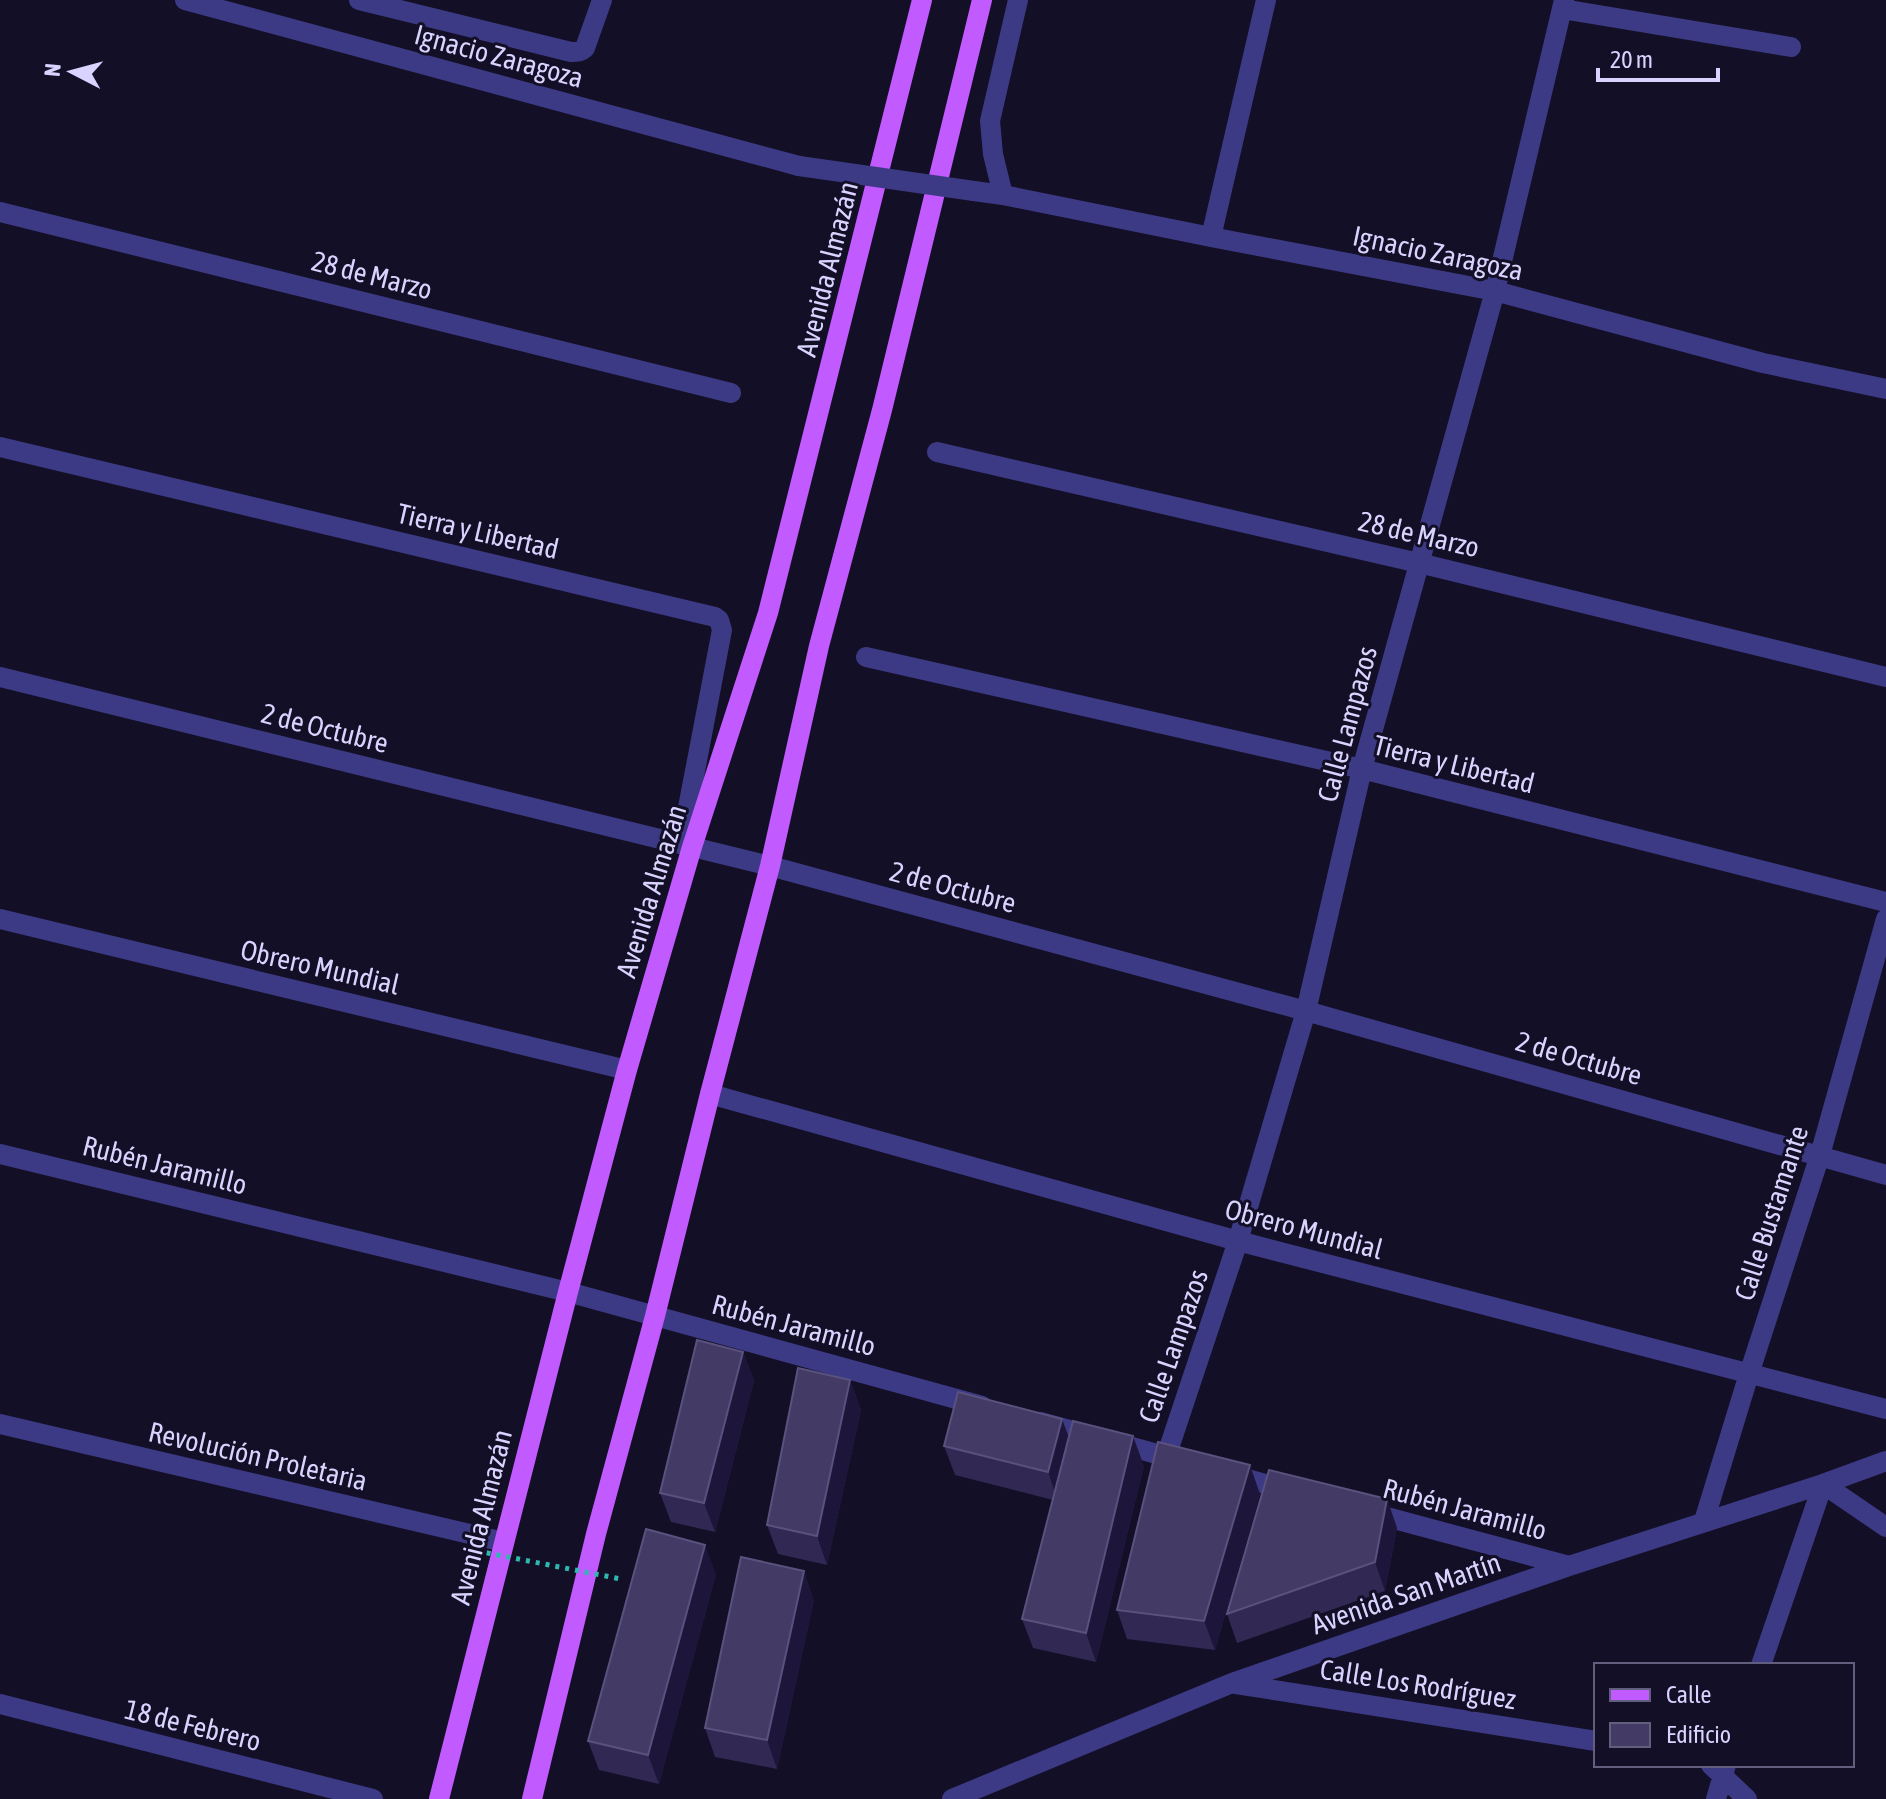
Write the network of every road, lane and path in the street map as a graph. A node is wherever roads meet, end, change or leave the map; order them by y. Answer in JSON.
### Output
{"nodes":[{"id":1,"x":185,"y":0,"type":"edge"},
{"id":2,"x":359,"y":0,"type":"edge"},
{"id":3,"x":602,"y":0,"type":"edge"},
{"id":4,"x":922,"y":0,"type":"edge"},
{"id":5,"x":982,"y":0,"type":"edge"},
{"id":6,"x":1018,"y":0,"type":"edge"},
{"id":7,"x":1266,"y":0,"type":"edge"},
{"id":8,"x":1563,"y":4,"type":"edge"},
{"id":9,"x":1791,"y":47,"type":"dead end"},
{"id":10,"x":1003,"y":195,"type":"junction"},
{"id":11,"x":0,"y":212,"type":"edge"},
{"id":12,"x":1211,"y":237,"type":"junction"},
{"id":13,"x":1495,"y":291,"type":"junction"},
{"id":14,"x":1886,"y":389,"type":"edge"},
{"id":15,"x":731,"y":393,"type":"dead end"},
{"id":16,"x":0,"y":447,"type":"edge"},
{"id":17,"x":937,"y":452,"type":"dead end"},
{"id":18,"x":1419,"y":563,"type":"junction"},
{"id":19,"x":866,"y":657,"type":"dead end"},
{"id":20,"x":0,"y":677,"type":"edge"},
{"id":21,"x":1886,"y":677,"type":"edge"},
{"id":22,"x":1362,"y":769,"type":"junction"},
{"id":23,"x":686,"y":845,"type":"junction"},
{"id":24,"x":770,"y":866,"type":"junction"},
{"id":25,"x":1886,"y":902,"type":"edge"},
{"id":26,"x":0,"y":919,"type":"edge"},
{"id":27,"x":1886,"y":919,"type":"edge"},
{"id":28,"x":1306,"y":1011,"type":"junction"},
{"id":29,"x":627,"y":1070,"type":"junction"},
{"id":30,"x":710,"y":1094,"type":"junction"},
{"id":31,"x":0,"y":1154,"type":"edge"},
{"id":32,"x":1820,"y":1155,"type":"junction"},
{"id":33,"x":1886,"y":1175,"type":"edge"},
{"id":34,"x":1238,"y":1241,"type":"junction"},
{"id":35,"x":568,"y":1292,"type":"junction"},
{"id":36,"x":655,"y":1316,"type":"junction"},
{"id":37,"x":1749,"y":1374,"type":"junction"},
{"id":38,"x":1886,"y":1409,"type":"edge"},
{"id":39,"x":0,"y":1424,"type":"edge"},
{"id":40,"x":1166,"y":1457,"type":"junction"},
{"id":41,"x":1886,"y":1461,"type":"edge"},
{"id":42,"x":1823,"y":1484,"type":"junction"},
{"id":43,"x":1315,"y":1497,"type":"edge"},
{"id":44,"x":1345,"y":1505,"type":"edge"},
{"id":45,"x":1704,"y":1521,"type":"junction"},
{"id":46,"x":1886,"y":1527,"type":"edge"},
{"id":47,"x":504,"y":1542,"type":"junction"},
{"id":48,"x":467,"y":1549,"type":"dead end"},
{"id":49,"x":1569,"y":1566,"type":"junction"},
{"id":50,"x":621,"y":1579,"type":"dead end"},
{"id":51,"x":1762,"y":1663,"type":"edge"},
{"id":52,"x":1232,"y":1683,"type":"junction"},
{"id":53,"x":0,"y":1704,"type":"edge"},
{"id":54,"x":1594,"y":1741,"type":"edge"},
{"id":55,"x":1720,"y":1768,"type":"edge"},
{"id":56,"x":984,"y":1793,"type":"edge"},
{"id":57,"x":373,"y":1799,"type":"edge"},
{"id":58,"x":439,"y":1799,"type":"edge"},
{"id":59,"x":532,"y":1799,"type":"edge"},
{"id":60,"x":952,"y":1799,"type":"edge"},
{"id":61,"x":1716,"y":1799,"type":"edge"},
{"id":62,"x":1747,"y":1799,"type":"edge"}],
"edges":[{"from":1,"to":10,"type":"street","name":"Ignacio Zaragoza","bridge":true},
{"from":2,"to":3,"type":"street"},
{"from":4,"to":23,"type":"main road","name":"Avenida Almazán"},
{"from":5,"to":24,"type":"main road"},
{"from":6,"to":10,"type":"street"},
{"from":7,"to":12,"type":"street"},
{"from":8,"to":9,"type":"street"},
{"from":8,"to":13,"type":"street","name":"Calle Lampazos"},
{"from":10,"to":12,"type":"street","name":"Ignacio Zaragoza"},
{"from":11,"to":15,"type":"street","name":"28 de Marzo"},
{"from":12,"to":13,"type":"street","name":"Ignacio Zaragoza"},
{"from":13,"to":14,"type":"street","name":"Ignacio Zaragoza"},
{"from":13,"to":18,"type":"street","name":"Calle Lampazos"},
{"from":16,"to":23,"type":"street","name":"Tierra y Libertad"},
{"from":17,"to":18,"type":"street","name":"28 de Marzo"},
{"from":18,"to":21,"type":"street","name":"28 de Marzo"},
{"from":18,"to":22,"type":"street","name":"Calle Lampazos"},
{"from":19,"to":22,"type":"street","name":"Tierra y Libertad"},
{"from":20,"to":23,"type":"street","name":"2 de Octubre"},
{"from":22,"to":25,"type":"street","name":"Tierra y Libertad"},
{"from":22,"to":28,"type":"street","name":"Calle Lampazos"},
{"from":23,"to":24,"type":"street","name":"2 de Octubre"},
{"from":23,"to":29,"type":"main road","name":"Avenida Almazán"},
{"from":24,"to":28,"type":"street","name":"2 de Octubre"},
{"from":24,"to":30,"type":"main road"},
{"from":26,"to":29,"type":"street","name":"Obrero Mundial"},
{"from":27,"to":32,"type":"street","name":"Calle Bustamante"},
{"from":28,"to":32,"type":"street","name":"2 de Octubre"},
{"from":28,"to":34,"type":"street","name":"Calle Lampazos"},
{"from":29,"to":35,"type":"main road","name":"Avenida Almazán"},
{"from":30,"to":34,"type":"street","name":"Obrero Mundial"},
{"from":30,"to":36,"type":"main road"},
{"from":31,"to":35,"type":"street","name":"Rubén Jaramillo"},
{"from":32,"to":33,"type":"street","name":"2 de Octubre"},
{"from":32,"to":37,"type":"street","name":"Calle Bustamante"},
{"from":34,"to":37,"type":"street","name":"Obrero Mundial"},
{"from":34,"to":40,"type":"street","name":"Calle Lampazos"},
{"from":35,"to":36,"type":"street","name":"Rubén Jaramillo"},
{"from":35,"to":47,"type":"main road","name":"Avenida Almazán"},
{"from":36,"to":40,"type":"street","name":"Rubén Jaramillo"},
{"from":36,"to":59,"type":"main road"},
{"from":37,"to":38,"type":"street","name":"Obrero Mundial"},
{"from":37,"to":45,"type":"street","name":"Calle Bustamante"},
{"from":39,"to":47,"type":"street","name":"Revolución Proletaria"},
{"from":40,"to":43,"type":"street","name":"Rubén Jaramillo"},
{"from":41,"to":42,"type":"street","name":"Avenida San Martín"},
{"from":42,"to":45,"type":"street","name":"Avenida San Martín"},
{"from":42,"to":46,"type":"street"},
{"from":42,"to":51,"type":"street"},
{"from":44,"to":49,"type":"street","name":"Rubén Jaramillo"},
{"from":45,"to":49,"type":"street","name":"Avenida San Martín"},
{"from":47,"to":58,"type":"main road","name":"Avenida Almazán"},
{"from":48,"to":50,"type":"path","bridge":true},
{"from":49,"to":52,"type":"street","name":"Avenida San Martín"},
{"from":52,"to":54,"type":"street","name":"Calle Los Rodríguez"},
{"from":52,"to":56,"type":"street","name":"Avenida San Martín"},
{"from":53,"to":57,"type":"street","name":"18 de Febrero"},
{"from":55,"to":61,"type":"street"},
{"from":55,"to":62,"type":"street"},
{"from":56,"to":60,"type":"street","name":"Avenida San Martín"}]}
